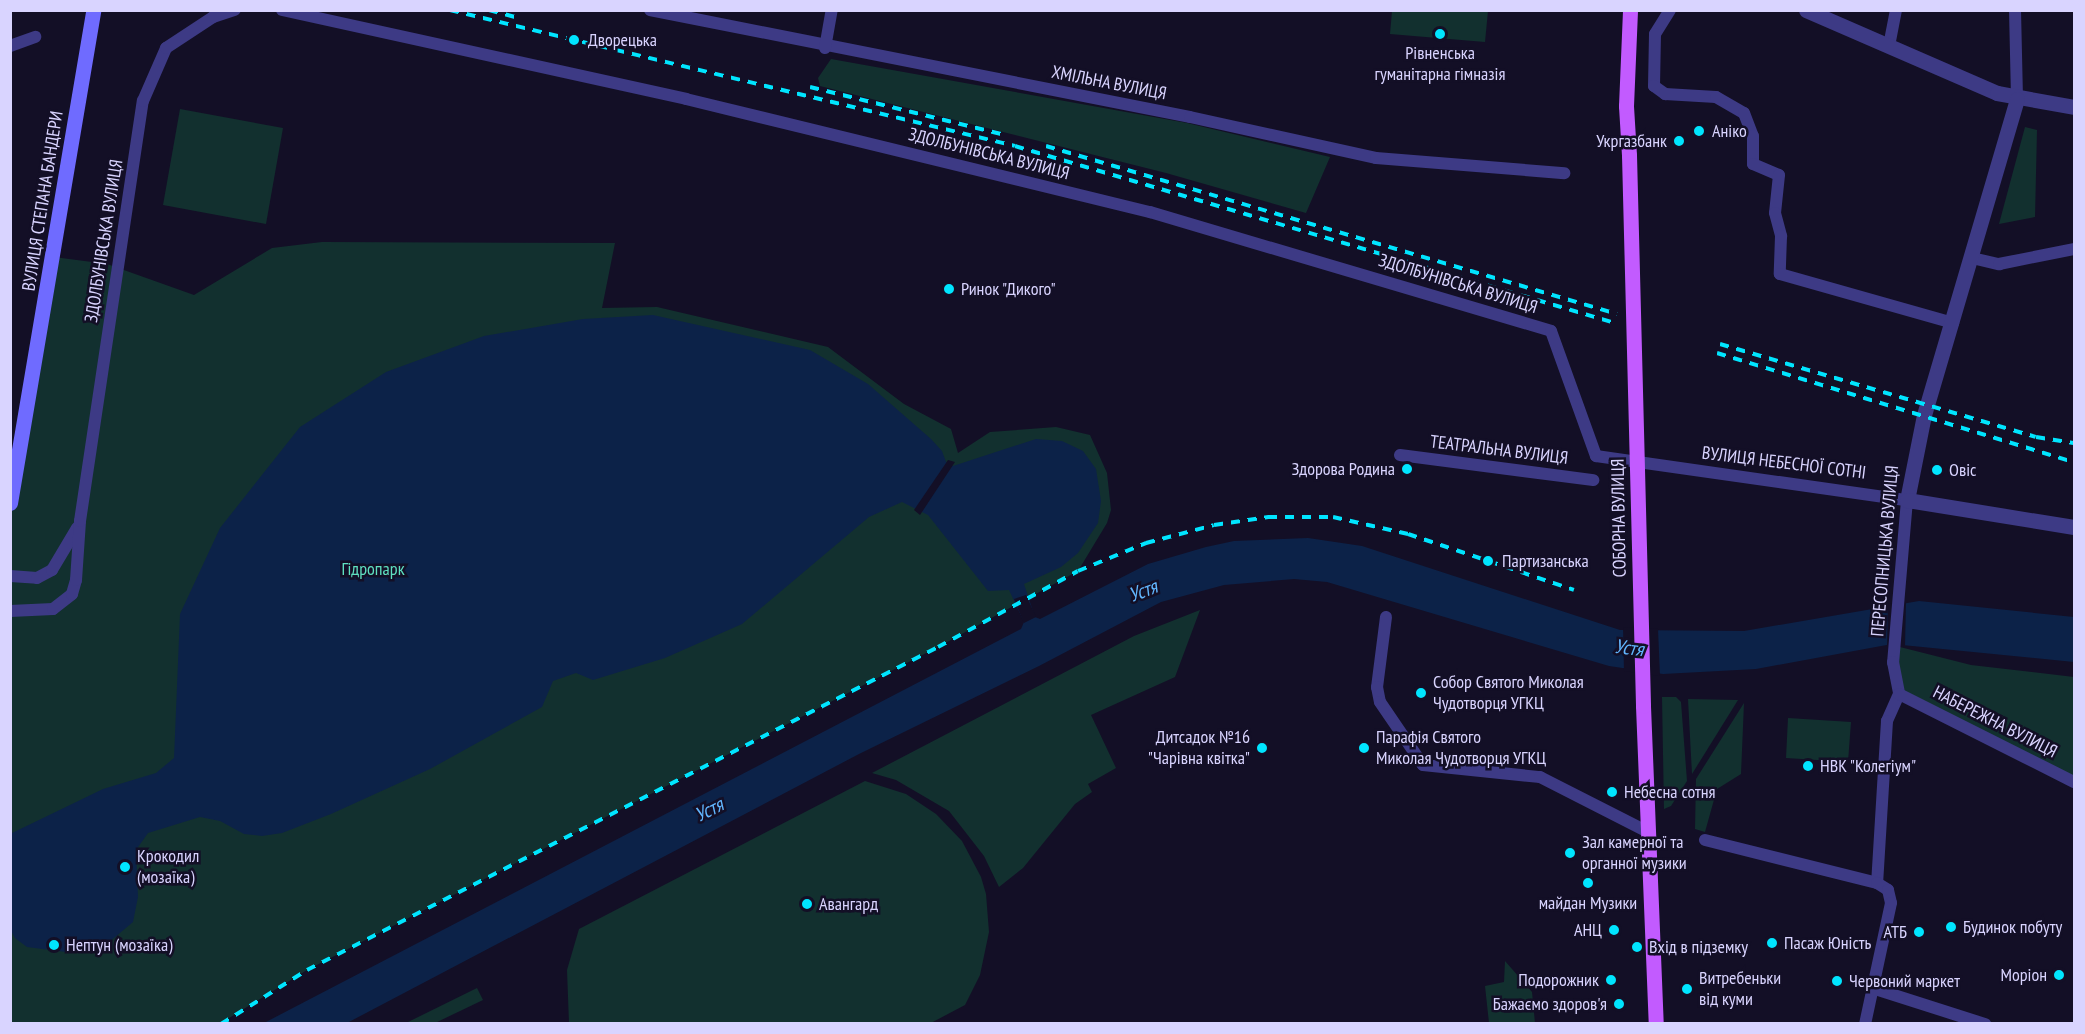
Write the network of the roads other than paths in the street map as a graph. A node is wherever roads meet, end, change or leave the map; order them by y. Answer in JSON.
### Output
{"nodes":[{"id":1,"x":93,"y":10,"type":"edge"},
{"id":2,"x":235,"y":10,"type":"edge"},
{"id":3,"x":282,"y":10,"type":"edge"},
{"id":4,"x":650,"y":10,"type":"edge"},
{"id":5,"x":832,"y":10,"type":"edge"},
{"id":6,"x":1630,"y":10,"type":"edge"},
{"id":7,"x":1670,"y":10,"type":"edge"},
{"id":8,"x":1806,"y":10,"type":"edge"},
{"id":9,"x":1896,"y":10,"type":"edge"},
{"id":10,"x":2015,"y":10,"type":"edge"},
{"id":11,"x":701,"y":15,"type":"edge"},
{"id":12,"x":35,"y":37,"type":"dead end"},
{"id":13,"x":10,"y":46,"type":"edge"},
{"id":14,"x":1889,"y":46,"type":"junction"},
{"id":15,"x":825,"y":48,"type":"junction"},
{"id":16,"x":2017,"y":99,"type":"junction"},
{"id":17,"x":2074,"y":107,"type":"edge"},
{"id":18,"x":1564,"y":173,"type":"dead end"},
{"id":19,"x":2074,"y":249,"type":"edge"},
{"id":20,"x":1972,"y":258,"type":"junction"},
{"id":21,"x":1953,"y":322,"type":"junction"},
{"id":22,"x":1400,"y":455,"type":"dead end"},
{"id":23,"x":1596,"y":456,"type":"joint"},
{"id":24,"x":1593,"y":480,"type":"dead end"},
{"id":25,"x":11,"y":499,"type":"edge"},
{"id":26,"x":1907,"y":500,"type":"junction"},
{"id":27,"x":80,"y":521,"type":"junction"},
{"id":28,"x":2074,"y":526,"type":"edge"},
{"id":29,"x":10,"y":576,"type":"edge"},
{"id":30,"x":10,"y":611,"type":"edge"},
{"id":31,"x":1386,"y":617,"type":"dead end"},
{"id":32,"x":1899,"y":694,"type":"junction"},
{"id":33,"x":2074,"y":782,"type":"edge"},
{"id":34,"x":1648,"y":831,"type":"junction"},
{"id":35,"x":1706,"y":840,"type":"dead end"},
{"id":36,"x":1877,"y":883,"type":"junction"},
{"id":37,"x":1872,"y":988,"type":"junction"},
{"id":38,"x":1656,"y":1023,"type":"edge"},
{"id":39,"x":1865,"y":1023,"type":"edge"},
{"id":40,"x":1985,"y":1023,"type":"edge"}],
"edges":[{"from":1,"to":25,"type":"main road","name":"ВУЛИЦЯ СТЕПАНА БАНДЕРИ"},
{"from":2,"to":27,"type":"street","name":"ЗДОЛБУНІВСЬКА ВУЛИЦЯ"},
{"from":3,"to":23,"type":"street","name":"ЗДОЛБУНІВСЬКА ВУЛИЦЯ"},
{"from":4,"to":11,"type":"street","name":"ХМІЛЬНА ВУЛИЦЯ"},
{"from":5,"to":15,"type":"street"},
{"from":6,"to":34,"type":"main road","name":"СОБОРНА ВУЛИЦЯ","bridge":true},
{"from":7,"to":21,"type":"street"},
{"from":8,"to":14,"type":"street"},
{"from":9,"to":14,"type":"street"},
{"from":10,"to":16,"type":"street","name":"ПЕРЕСОПНИЦЬКА ВУЛИЦЯ"},
{"from":11,"to":15,"type":"street","name":"ХМІЛЬНА ВУЛИЦЯ"},
{"from":12,"to":13,"type":"street"},
{"from":14,"to":16,"type":"street"},
{"from":15,"to":18,"type":"street","name":"ХМІЛЬНА ВУЛИЦЯ"},
{"from":16,"to":17,"type":"street"},
{"from":16,"to":20,"type":"street","name":"ПЕРЕСОПНИЦЬКА ВУЛИЦЯ"},
{"from":19,"to":20,"type":"street"},
{"from":20,"to":21,"type":"street","name":"ПЕРЕСОПНИЦЬКА ВУЛИЦЯ"},
{"from":21,"to":26,"type":"street","name":"ПЕРЕСОПНИЦЬКА ВУЛИЦЯ"},
{"from":22,"to":24,"type":"street","name":"ТЕАТРАЛЬНА ВУЛИЦЯ"},
{"from":23,"to":26,"type":"street","name":"ВУЛИЦЯ НЕБЕСНОЇ СОТНІ"},
{"from":26,"to":28,"type":"street","name":"ВУЛИЦЯ НЕБЕСНОЇ СОТНІ"},
{"from":26,"to":32,"type":"street","name":"ПЕРЕСОПНИЦЬКА ВУЛИЦЯ"},
{"from":27,"to":29,"type":"street","name":"ЗДОЛБУНІВСЬКА ВУЛИЦЯ"},
{"from":27,"to":30,"type":"street","name":"ЗДОЛБУНІВСЬКА ВУЛИЦЯ"},
{"from":31,"to":34,"type":"street"},
{"from":32,"to":33,"type":"street","name":"НАБЕРЕЖНА ВУЛИЦЯ"},
{"from":32,"to":36,"type":"street"},
{"from":34,"to":38,"type":"main road","name":"СОБОРНА ВУЛИЦЯ"},
{"from":35,"to":36,"type":"street"},
{"from":36,"to":37,"type":"street"},
{"from":37,"to":39,"type":"street"},
{"from":37,"to":40,"type":"street"}]}
